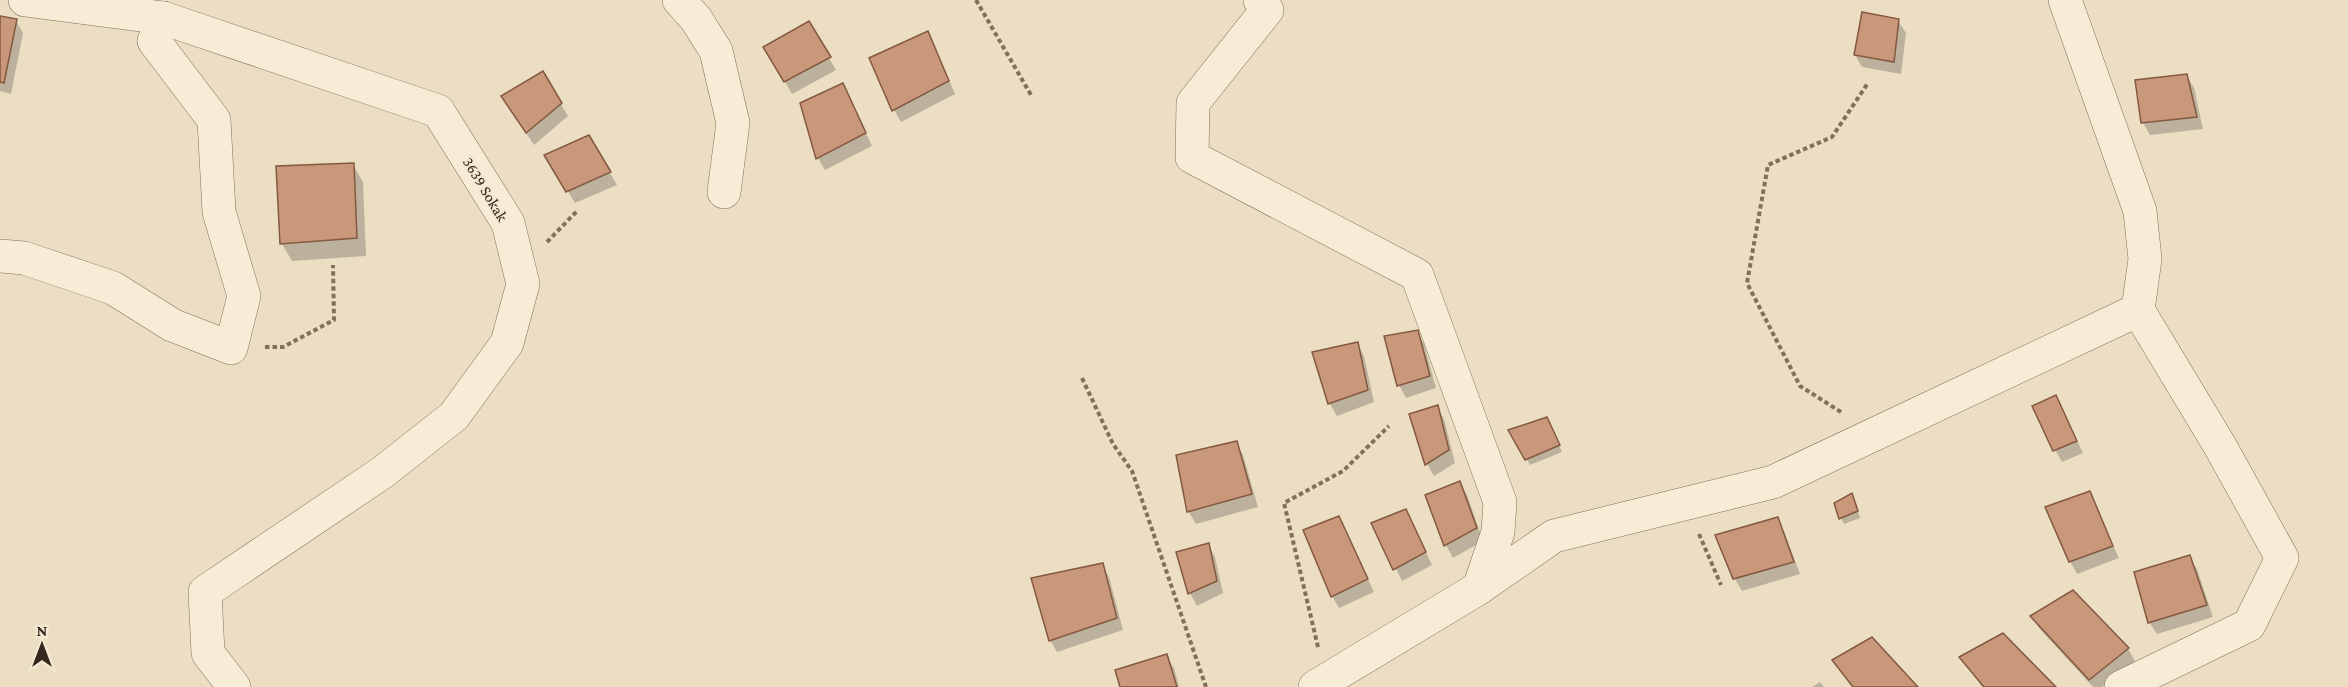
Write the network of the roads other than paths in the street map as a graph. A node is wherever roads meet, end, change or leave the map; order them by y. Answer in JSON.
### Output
{"nodes":[{"id":1,"x":26,"y":0,"type":"edge"},
{"id":2,"x":679,"y":0,"type":"edge"},
{"id":3,"x":1260,"y":0,"type":"edge"},
{"id":4,"x":2065,"y":0,"type":"edge"},
{"id":5,"x":163,"y":18,"type":"junction"},
{"id":6,"x":724,"y":192,"type":"dead end"},
{"id":7,"x":0,"y":256,"type":"edge"},
{"id":8,"x":2138,"y":310,"type":"junction"},
{"id":9,"x":1479,"y":588,"type":"junction"},
{"id":10,"x":1320,"y":684,"type":"edge"},
{"id":11,"x":234,"y":687,"type":"edge"},
{"id":12,"x":2121,"y":687,"type":"edge"}],
"edges":[{"from":1,"to":5,"type":"street","name":"3639 Sokak"},
{"from":2,"to":6,"type":"street"},
{"from":3,"to":9,"type":"street"},
{"from":4,"to":8,"type":"street"},
{"from":5,"to":7,"type":"street"},
{"from":5,"to":11,"type":"street","name":"3639 Sokak"},
{"from":8,"to":9,"type":"street"},
{"from":8,"to":12,"type":"street"},
{"from":9,"to":10,"type":"street"}]}
